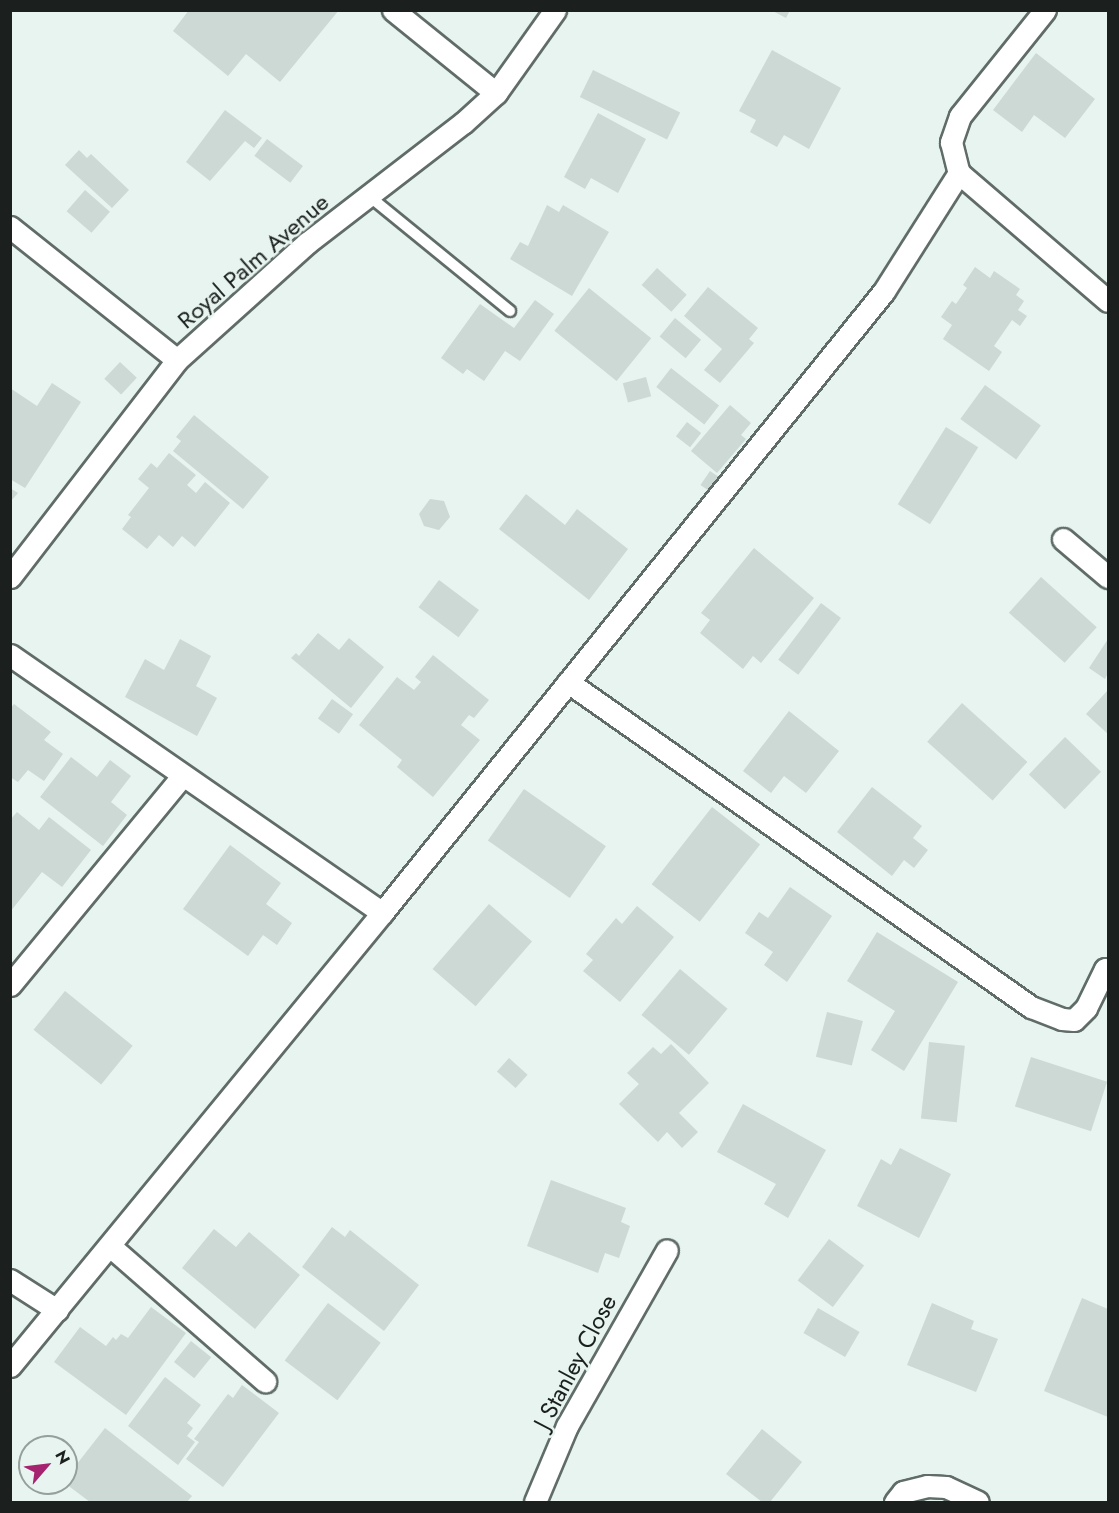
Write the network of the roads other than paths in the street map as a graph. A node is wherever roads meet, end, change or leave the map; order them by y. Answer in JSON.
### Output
{"nodes":[{"id":1,"x":393,"y":10,"type":"edge"},
{"id":2,"x":555,"y":10,"type":"edge"},
{"id":3,"x":1045,"y":10,"type":"edge"},
{"id":4,"x":495,"y":93,"type":"junction"},
{"id":5,"x":959,"y":173,"type":"junction"},
{"id":6,"x":369,"y":196,"type":"junction"},
{"id":7,"x":10,"y":227,"type":"edge"},
{"id":8,"x":1108,"y":301,"type":"edge"},
{"id":9,"x":510,"y":311,"type":"dead end"},
{"id":10,"x":177,"y":360,"type":"junction"},
{"id":11,"x":1063,"y":539,"type":"dead end"},
{"id":12,"x":10,"y":577,"type":"edge"},
{"id":13,"x":1108,"y":577,"type":"edge"},
{"id":14,"x":10,"y":655,"type":"edge"},
{"id":15,"x":568,"y":682,"type":"junction"},
{"id":16,"x":182,"y":776,"type":"junction"},
{"id":17,"x":382,"y":913,"type":"junction"},
{"id":18,"x":1107,"y":967,"type":"edge"},
{"id":19,"x":10,"y":985,"type":"edge"},
{"id":20,"x":110,"y":1246,"type":"junction"},
{"id":21,"x":667,"y":1250,"type":"dead end"},
{"id":22,"x":10,"y":1280,"type":"edge"},
{"id":23,"x":57,"y":1310,"type":"junction"},
{"id":24,"x":10,"y":1366,"type":"edge"},
{"id":25,"x":265,"y":1381,"type":"dead end"},
{"id":26,"x":899,"y":1497,"type":"edge"},
{"id":27,"x":535,"y":1503,"type":"edge"},
{"id":28,"x":978,"y":1503,"type":"edge"}],
"edges":[{"from":1,"to":4,"type":"street"},
{"from":2,"to":4,"type":"street","name":"Royal Palm Avenue"},
{"from":3,"to":5,"type":"street"},
{"from":4,"to":6,"type":"street","name":"Royal Palm Avenue"},
{"from":5,"to":8,"type":"street"},
{"from":5,"to":15,"type":"street"},
{"from":6,"to":9,"type":"lane"},
{"from":6,"to":10,"type":"street","name":"Royal Palm Avenue"},
{"from":7,"to":10,"type":"street"},
{"from":10,"to":12,"type":"street","name":"Royal Palm Avenue"},
{"from":11,"to":13,"type":"street"},
{"from":14,"to":16,"type":"street"},
{"from":15,"to":17,"type":"street"},
{"from":15,"to":18,"type":"street"},
{"from":16,"to":17,"type":"street"},
{"from":16,"to":19,"type":"street"},
{"from":17,"to":20,"type":"street"},
{"from":20,"to":23,"type":"street"},
{"from":20,"to":25,"type":"street"},
{"from":21,"to":27,"type":"street","name":"J Stanley Close"},
{"from":22,"to":23,"type":"street"},
{"from":23,"to":24,"type":"street"},
{"from":26,"to":28,"type":"street"}]}
